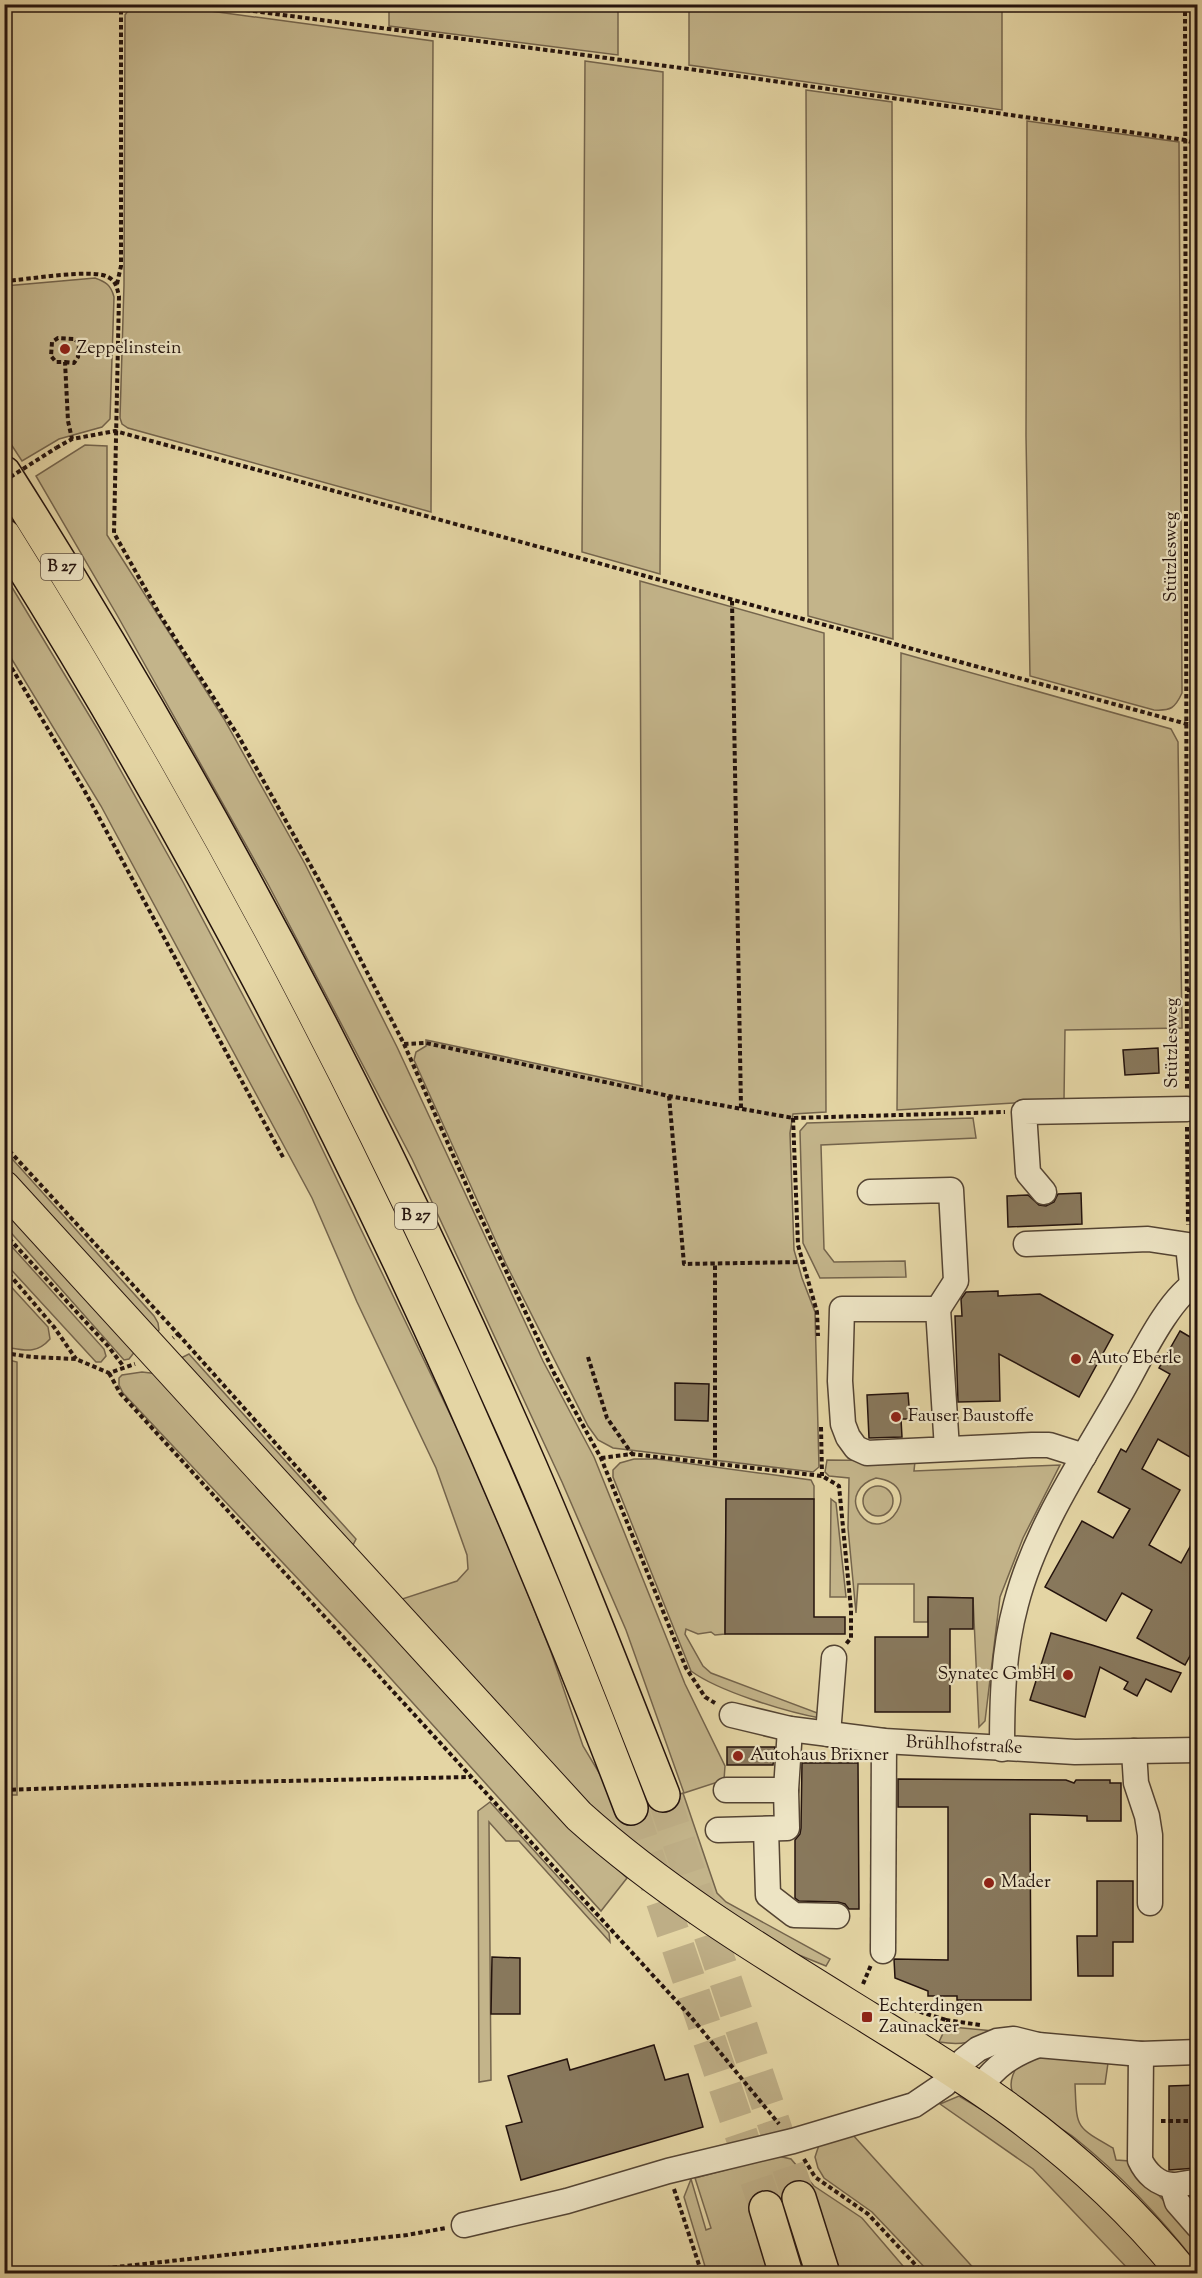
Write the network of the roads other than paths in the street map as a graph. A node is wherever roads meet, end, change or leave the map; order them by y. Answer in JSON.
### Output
{"nodes":[{"id":1,"x":4,"y":474,"type":"edge"},
{"id":2,"x":4,"y":536,"type":"edge"},
{"id":3,"x":1187,"y":1109,"type":"road end"},
{"id":4,"x":4,"y":1187,"type":"edge"},
{"id":5,"x":870,"y":1192,"type":"dead end"},
{"id":6,"x":1044,"y":1192,"type":"dead end"},
{"id":7,"x":1026,"y":1244,"type":"dead end"},
{"id":8,"x":1195,"y":1283,"type":"edge"},
{"id":9,"x":938,"y":1309,"type":"junction"},
{"id":10,"x":947,"y":1449,"type":"junction"},
{"id":11,"x":1084,"y":1456,"type":"junction"},
{"id":12,"x":834,"y":1658,"type":"road end"},
{"id":13,"x":732,"y":1715,"type":"road end"},
{"id":14,"x":790,"y":1729,"type":"junction"},
{"id":15,"x":828,"y":1734,"type":"junction"},
{"id":16,"x":884,"y":1741,"type":"junction"},
{"id":17,"x":1002,"y":1749,"type":"junction"},
{"id":18,"x":1134,"y":1750,"type":"junction"},
{"id":19,"x":1197,"y":1750,"type":"edge"},
{"id":20,"x":726,"y":1790,"type":"dead end"},
{"id":21,"x":786,"y":1790,"type":"junction"},
{"id":22,"x":663,"y":1795,"type":"tunnel mouth"},
{"id":23,"x":631,"y":1808,"type":"tunnel mouth"},
{"id":24,"x":766,"y":1829,"type":"junction"},
{"id":25,"x":718,"y":1830,"type":"dead end"},
{"id":26,"x":1149,"y":1904,"type":"dead end"},
{"id":27,"x":837,"y":1916,"type":"dead end"},
{"id":28,"x":883,"y":1951,"type":"dead end"},
{"id":29,"x":1197,"y":2052,"type":"edge"},
{"id":30,"x":1141,"y":2054,"type":"junction"},
{"id":31,"x":967,"y":2079,"type":"junction"},
{"id":32,"x":1197,"y":2182,"type":"edge"},
{"id":33,"x":1172,"y":2185,"type":"junction"},
{"id":34,"x":800,"y":2198,"type":"tunnel mouth"},
{"id":35,"x":766,"y":2208,"type":"tunnel mouth"},
{"id":36,"x":464,"y":2225,"type":"road end"},
{"id":37,"x":1197,"y":2226,"type":"edge"},
{"id":38,"x":786,"y":2274,"type":"edge"},
{"id":39,"x":823,"y":2274,"type":"edge"},
{"id":40,"x":1184,"y":2274,"type":"edge"}],
"edges":[{"from":1,"to":22,"type":"highway","number":"B 27"},
{"from":2,"to":23,"type":"highway","number":"B 27"},
{"from":3,"to":6,"type":"street"},
{"from":4,"to":31,"type":"main road"},
{"from":5,"to":9,"type":"street"},
{"from":7,"to":8,"type":"street"},
{"from":8,"to":11,"type":"street"},
{"from":9,"to":10,"type":"street"},
{"from":9,"to":10,"type":"street"},
{"from":10,"to":11,"type":"street"},
{"from":11,"to":17,"type":"street"},
{"from":12,"to":15,"type":"street"},
{"from":13,"to":14,"type":"street","name":"Brühlhofstraße"},
{"from":14,"to":15,"type":"street","name":"Brühlhofstraße"},
{"from":14,"to":21,"type":"street"},
{"from":15,"to":16,"type":"street","name":"Brühlhofstraße"},
{"from":16,"to":17,"type":"street","name":"Brühlhofstraße"},
{"from":16,"to":28,"type":"street"},
{"from":17,"to":18,"type":"street","name":"Brühlhofstraße"},
{"from":18,"to":19,"type":"street","name":"Brühlhofstraße"},
{"from":18,"to":26,"type":"street"},
{"from":20,"to":21,"type":"street"},
{"from":21,"to":24,"type":"street"},
{"from":24,"to":25,"type":"street"},
{"from":24,"to":27,"type":"street"},
{"from":29,"to":30,"type":"street"},
{"from":30,"to":31,"type":"street"},
{"from":30,"to":33,"type":"street"},
{"from":31,"to":36,"type":"street"},
{"from":31,"to":40,"type":"main road"},
{"from":32,"to":33,"type":"street"},
{"from":33,"to":37,"type":"street"},
{"from":34,"to":39,"type":"highway"},
{"from":35,"to":38,"type":"highway"}]}
